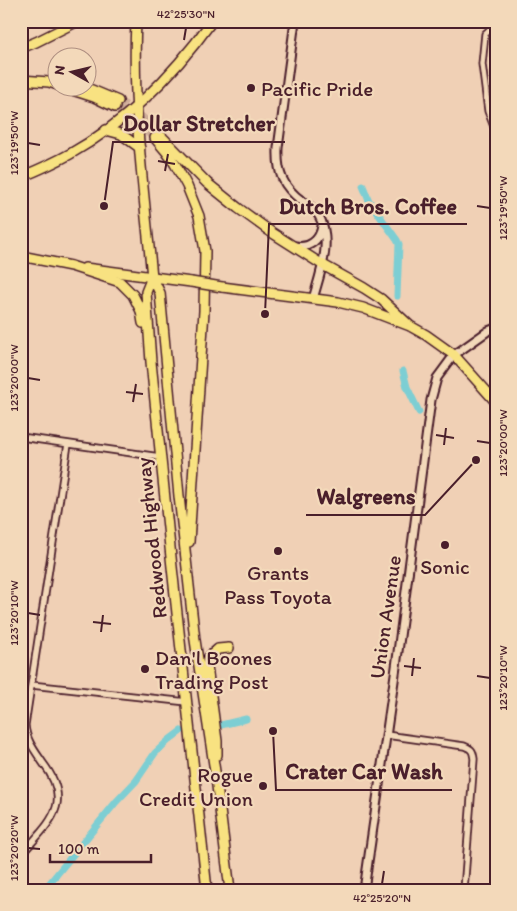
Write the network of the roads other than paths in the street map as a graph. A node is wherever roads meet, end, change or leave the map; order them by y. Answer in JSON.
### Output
{"nodes":[{"id":1,"x":78,"y":21,"type":"edge"},
{"id":2,"x":136,"y":21,"type":"edge"},
{"id":3,"x":212,"y":21,"type":"edge"},
{"id":4,"x":295,"y":21,"type":"edge"},
{"id":5,"x":496,"y":24,"type":"edge"},
{"id":6,"x":21,"y":48,"type":"edge"},
{"id":7,"x":21,"y":80,"type":"edge"},
{"id":8,"x":48,"y":82,"type":"edge"},
{"id":9,"x":98,"y":94,"type":"edge"},
{"id":10,"x":98,"y":98,"type":"edge"},
{"id":11,"x":136,"y":106,"type":"junction"},
{"id":12,"x":106,"y":130,"type":"junction"},
{"id":13,"x":496,"y":132,"type":"edge"},
{"id":14,"x":140,"y":148,"type":"junction"},
{"id":15,"x":21,"y":177,"type":"edge"},
{"id":16,"x":322,"y":225,"type":"junction"},
{"id":17,"x":292,"y":245,"type":"junction"},
{"id":18,"x":21,"y":256,"type":"edge"},
{"id":19,"x":322,"y":265,"type":"junction"},
{"id":20,"x":71,"y":266,"type":"junction"},
{"id":21,"x":152,"y":277,"type":"junction"},
{"id":22,"x":313,"y":299,"type":"junction"},
{"id":23,"x":410,"y":326,"type":"junction"},
{"id":24,"x":496,"y":328,"type":"edge"},
{"id":25,"x":454,"y":355,"type":"junction"},
{"id":26,"x":151,"y":362,"type":"junction"},
{"id":27,"x":496,"y":402,"type":"edge"},
{"id":28,"x":21,"y":437,"type":"edge"},
{"id":29,"x":68,"y":444,"type":"junction"},
{"id":30,"x":160,"y":457,"type":"junction"},
{"id":31,"x":188,"y":578,"type":"junction"},
{"id":32,"x":229,"y":648,"type":"dead end"},
{"id":33,"x":31,"y":685,"type":"junction"},
{"id":34,"x":187,"y":702,"type":"junction"},
{"id":35,"x":386,"y":734,"type":"junction"},
{"id":36,"x":216,"y":778,"type":"junction"},
{"id":37,"x":21,"y":836,"type":"edge"},
{"id":38,"x":30,"y":844,"type":"junction"},
{"id":39,"x":21,"y":855,"type":"edge"},
{"id":40,"x":207,"y":890,"type":"edge"},
{"id":41,"x":230,"y":890,"type":"edge"},
{"id":42,"x":364,"y":890,"type":"edge"},
{"id":43,"x":464,"y":890,"type":"edge"}],
"edges":[{"from":1,"to":6,"type":"main road"},
{"from":2,"to":11,"type":"main road"},
{"from":3,"to":11,"type":"main road"},
{"from":4,"to":16,"type":"street"},
{"from":5,"to":13,"type":"street"},
{"from":7,"to":8,"type":"main road"},
{"from":9,"to":10,"type":"main road"},
{"from":11,"to":12,"type":"main road"},
{"from":11,"to":14,"type":"main road"},
{"from":12,"to":14,"type":"main road"},
{"from":12,"to":15,"type":"main road"},
{"from":14,"to":21,"type":"main road"},
{"from":16,"to":17,"type":"street"},
{"from":16,"to":19,"type":"street"},
{"from":17,"to":19,"type":"main road"},
{"from":17,"to":31,"type":"main road"},
{"from":18,"to":20,"type":"main road"},
{"from":19,"to":22,"type":"street"},
{"from":19,"to":23,"type":"main road"},
{"from":20,"to":21,"type":"main road"},
{"from":20,"to":26,"type":"main road"},
{"from":21,"to":22,"type":"main road","bridge":true},
{"from":21,"to":26,"type":"main road"},
{"from":21,"to":31,"type":"main road"},
{"from":22,"to":23,"type":"main road"},
{"from":23,"to":25,"type":"main road"},
{"from":24,"to":25,"type":"street","name":"Union Avenue"},
{"from":25,"to":27,"type":"main road"},
{"from":25,"to":35,"type":"street","name":"Union Avenue"},
{"from":26,"to":30,"type":"main road","name":"Redwood Highway"},
{"from":28,"to":29,"type":"street"},
{"from":29,"to":30,"type":"street"},
{"from":29,"to":33,"type":"street"},
{"from":30,"to":34,"type":"main road","name":"Redwood Highway"},
{"from":31,"to":36,"type":"main road","name":"Redwood Highway"},
{"from":32,"to":36,"type":"main road"},
{"from":33,"to":34,"type":"street"},
{"from":33,"to":38,"type":"street"},
{"from":34,"to":40,"type":"main road","name":"Redwood Highway"},
{"from":35,"to":42,"type":"street","name":"Union Avenue"},
{"from":35,"to":43,"type":"street"},
{"from":36,"to":41,"type":"main road","name":"Redwood Highway"},
{"from":37,"to":38,"type":"street"},
{"from":38,"to":39,"type":"street"}]}
